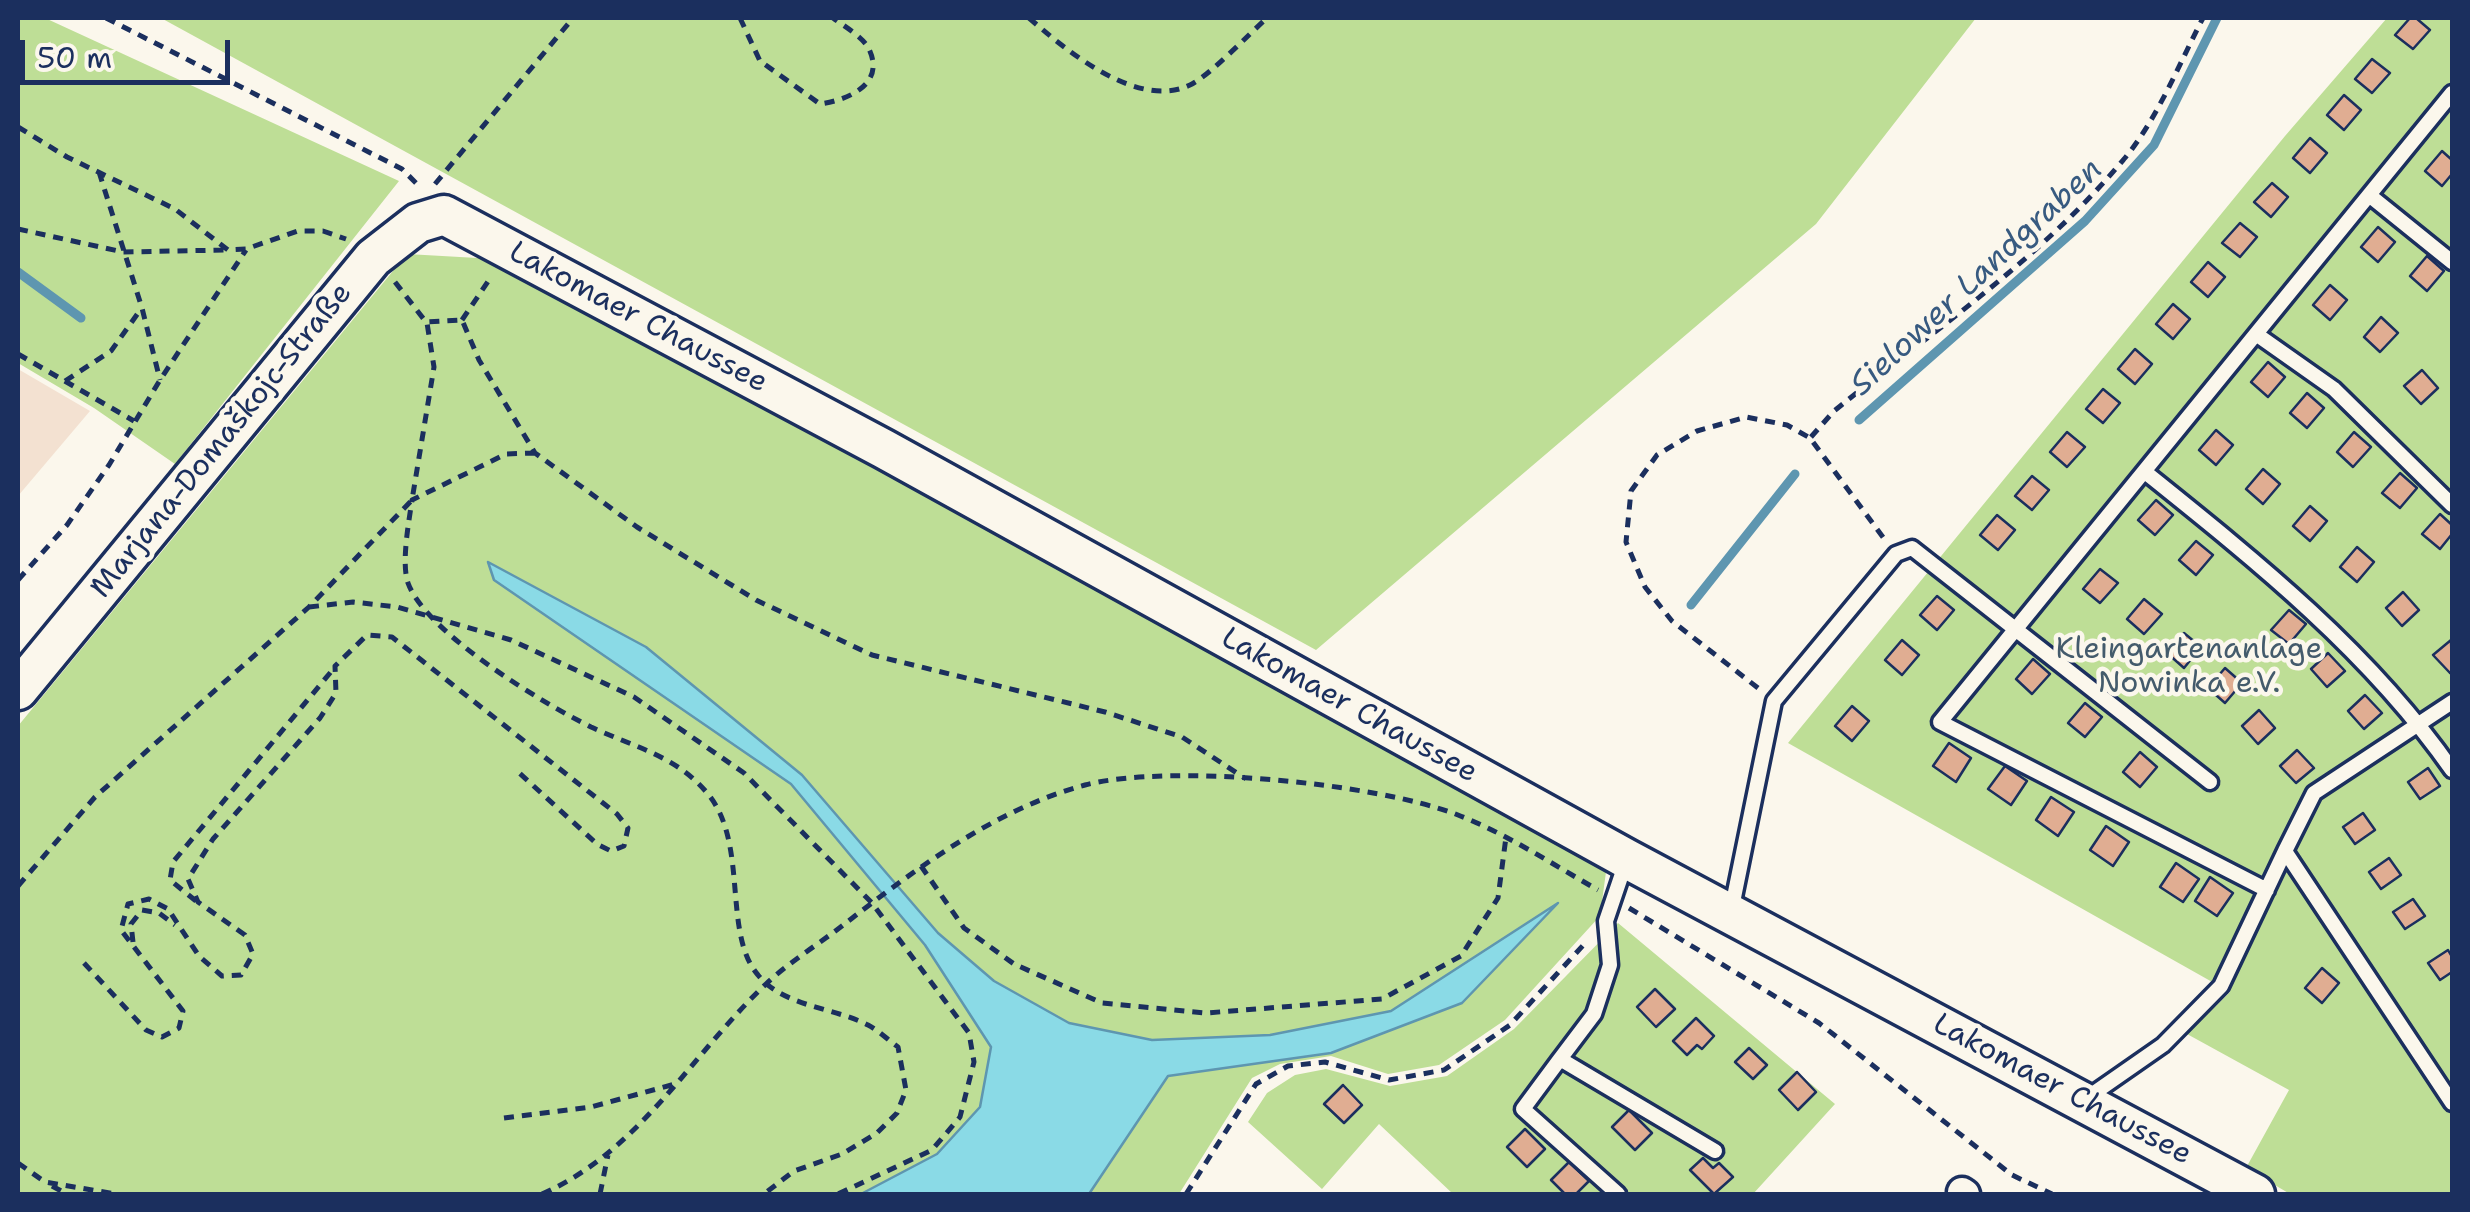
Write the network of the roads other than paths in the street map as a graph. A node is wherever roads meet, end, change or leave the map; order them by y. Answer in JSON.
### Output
{"nodes":[{"id":1,"x":2452,"y":93,"type":"edge"},
{"id":2,"x":2369,"y":195,"type":"junction"},
{"id":3,"x":444,"y":216,"type":"joint"},
{"id":4,"x":2452,"y":262,"type":"edge"},
{"id":5,"x":2256,"y":334,"type":"junction"},
{"id":6,"x":2146,"y":472,"type":"junction"},
{"id":7,"x":2452,"y":506,"type":"edge"},
{"id":8,"x":2017,"y":628,"type":"junction"},
{"id":9,"x":18,"y":690,"type":"edge"},
{"id":10,"x":2452,"y":702,"type":"edge"},
{"id":11,"x":2420,"y":723,"type":"junction"},
{"id":12,"x":2452,"y":770,"type":"edge"},
{"id":13,"x":2210,"y":782,"type":"dead end"},
{"id":14,"x":2285,"y":851,"type":"junction"},
{"id":15,"x":1627,"y":859,"type":"junction"},
{"id":16,"x":2266,"y":890,"type":"junction"},
{"id":17,"x":1730,"y":913,"type":"junction"},
{"id":18,"x":1560,"y":1059,"type":"junction"},
{"id":19,"x":2083,"y":1100,"type":"junction"},
{"id":20,"x":2452,"y":1102,"type":"edge"},
{"id":21,"x":1715,"y":1151,"type":"dead end"},
{"id":22,"x":1618,"y":1194,"type":"edge"},
{"id":23,"x":2255,"y":1194,"type":"edge"}],
"edges":[{"from":1,"to":2,"type":"lane"},
{"from":2,"to":4,"type":"lane"},
{"from":2,"to":5,"type":"lane"},
{"from":3,"to":9,"type":"street","name":"Marjana-Domaškojc-Straße"},
{"from":3,"to":15,"type":"street","name":"Lakomaer Chaussee"},
{"from":5,"to":6,"type":"lane"},
{"from":5,"to":7,"type":"lane"},
{"from":6,"to":8,"type":"lane"},
{"from":6,"to":11,"type":"lane"},
{"from":8,"to":13,"type":"lane"},
{"from":8,"to":16,"type":"lane"},
{"from":8,"to":17,"type":"lane"},
{"from":10,"to":11,"type":"lane"},
{"from":11,"to":12,"type":"lane"},
{"from":11,"to":14,"type":"lane"},
{"from":14,"to":16,"type":"lane"},
{"from":14,"to":20,"type":"lane"},
{"from":15,"to":17,"type":"street","name":"Lakomaer Chaussee"},
{"from":15,"to":18,"type":"lane"},
{"from":16,"to":19,"type":"lane"},
{"from":17,"to":19,"type":"street","name":"Lakomaer Chaussee"},
{"from":18,"to":21,"type":"lane"},
{"from":18,"to":22,"type":"lane"},
{"from":19,"to":23,"type":"street","name":"Lakomaer Chaussee"}]}
